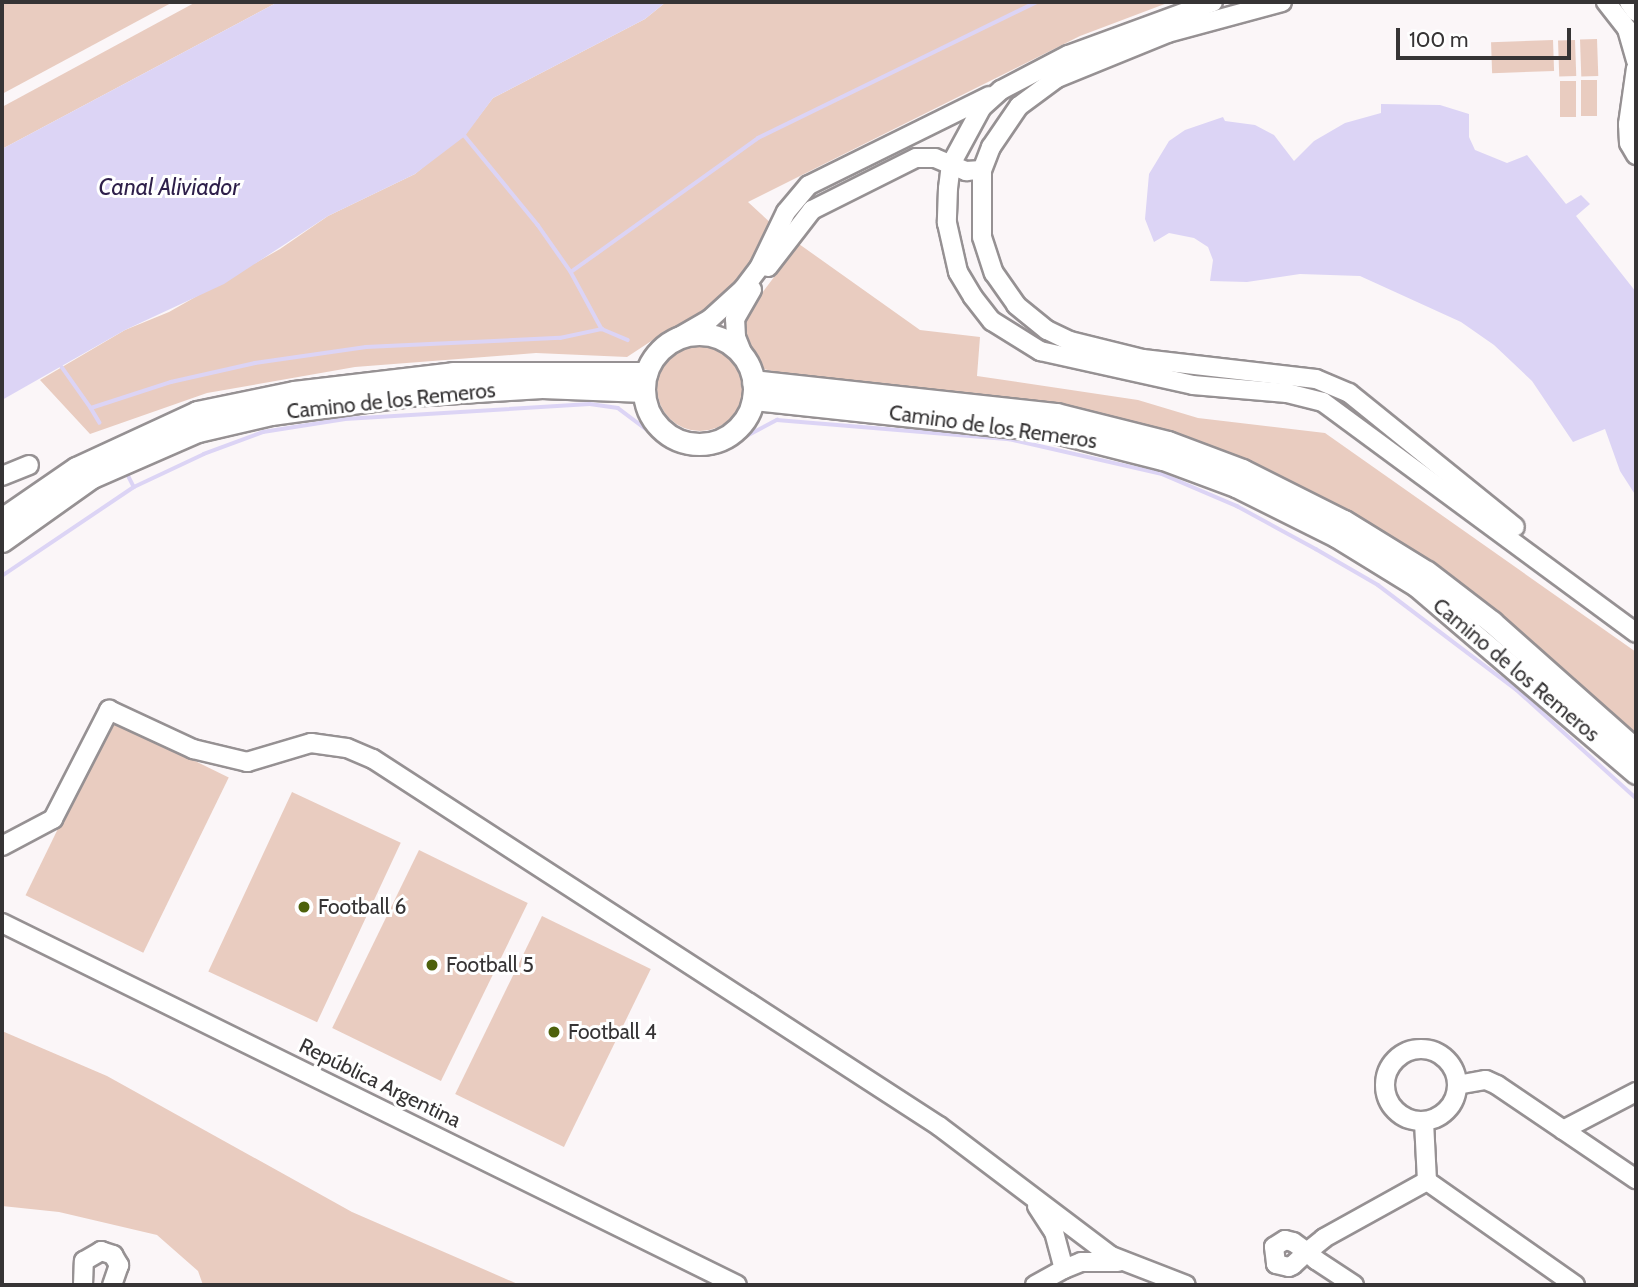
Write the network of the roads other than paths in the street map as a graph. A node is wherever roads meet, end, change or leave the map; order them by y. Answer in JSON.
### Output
{"nodes":[{"id":1,"x":1213,"y":2,"type":"edge"},
{"id":2,"x":1282,"y":2,"type":"edge"},
{"id":3,"x":1606,"y":2,"type":"edge"},
{"id":4,"x":1629,"y":2,"type":"edge"},
{"id":5,"x":1636,"y":12,"type":"edge"},
{"id":6,"x":1636,"y":61,"type":"edge"},
{"id":7,"x":1636,"y":68,"type":"edge"},
{"id":8,"x":973,"y":109,"type":"junction"},
{"id":9,"x":1000,"y":131,"type":"junction"},
{"id":10,"x":1636,"y":155,"type":"edge"},
{"id":11,"x":951,"y":164,"type":"junction"},
{"id":12,"x":982,"y":170,"type":"junction"},
{"id":13,"x":998,"y":278,"type":"junction"},
{"id":14,"x":971,"y":293,"type":"junction"},
{"id":15,"x":1011,"y":298,"type":"junction"},
{"id":16,"x":990,"y":318,"type":"junction"},
{"id":17,"x":677,"y":338,"type":"junction"},
{"id":18,"x":744,"y":357,"type":"junction"},
{"id":19,"x":645,"y":382,"type":"junction"},
{"id":20,"x":753,"y":390,"type":"junction"},
{"id":21,"x":29,"y":465,"type":"dead end"},
{"id":22,"x":2,"y":476,"type":"edge"},
{"id":23,"x":2,"y":519,"type":"edge"},
{"id":24,"x":2,"y":541,"type":"edge"},
{"id":25,"x":1636,"y":618,"type":"edge"},
{"id":26,"x":1636,"y":633,"type":"edge"},
{"id":27,"x":1636,"y":750,"type":"edge"},
{"id":28,"x":1636,"y":773,"type":"edge"},
{"id":29,"x":2,"y":846,"type":"edge"},
{"id":30,"x":2,"y":923,"type":"edge"},
{"id":31,"x":1457,"y":1085,"type":"junction"},
{"id":32,"x":1636,"y":1092,"type":"edge"},
{"id":33,"x":1424,"y":1121,"type":"junction"},
{"id":34,"x":1563,"y":1130,"type":"junction"},
{"id":35,"x":1636,"y":1179,"type":"edge"},
{"id":36,"x":1427,"y":1181,"type":"junction"},
{"id":37,"x":1024,"y":1189,"type":"junction"},
{"id":38,"x":1125,"y":1261,"type":"junction"},
{"id":39,"x":1064,"y":1269,"type":"junction"},
{"id":40,"x":83,"y":1285,"type":"edge"},
{"id":41,"x":112,"y":1285,"type":"edge"},
{"id":42,"x":737,"y":1285,"type":"edge"},
{"id":43,"x":1035,"y":1285,"type":"edge"},
{"id":44,"x":1186,"y":1285,"type":"edge"},
{"id":45,"x":1354,"y":1285,"type":"edge"},
{"id":46,"x":1575,"y":1285,"type":"edge"}],
"edges":[{"from":1,"to":8,"type":"street"},
{"from":2,"to":9,"type":"street"},
{"from":3,"to":6,"type":"street"},
{"from":4,"to":5,"type":"street"},
{"from":7,"to":10,"type":"street"},
{"from":8,"to":9,"type":"street"},
{"from":8,"to":11,"type":"street"},
{"from":8,"to":17,"type":"street"},
{"from":9,"to":12,"type":"street"},
{"from":11,"to":12,"type":"street"},
{"from":11,"to":14,"type":"street"},
{"from":11,"to":18,"type":"street"},
{"from":12,"to":13,"type":"street"},
{"from":13,"to":14,"type":"street"},
{"from":13,"to":15,"type":"street"},
{"from":14,"to":16,"type":"street"},
{"from":15,"to":16,"type":"street"},
{"from":15,"to":25,"type":"street"},
{"from":16,"to":26,"type":"street"},
{"from":17,"to":18,"type":"main road"},
{"from":17,"to":19,"type":"main road"},
{"from":18,"to":20,"type":"main road"},
{"from":19,"to":20,"type":"main road"},
{"from":19,"to":23,"type":"main road","name":"Camino de los Remeros"},
{"from":19,"to":24,"type":"main road","name":"Camino de los Remeros"},
{"from":20,"to":27,"type":"main road","name":"Camino de los Remeros"},
{"from":20,"to":28,"type":"main road","name":"Camino de los Remeros"},
{"from":21,"to":22,"type":"street"},
{"from":29,"to":37,"type":"street"},
{"from":30,"to":42,"type":"street","name":"República Argentina"},
{"from":31,"to":33,"type":"street"},
{"from":31,"to":33,"type":"street"},
{"from":31,"to":34,"type":"street"},
{"from":32,"to":34,"type":"street"},
{"from":33,"to":36,"type":"street"},
{"from":34,"to":35,"type":"street"},
{"from":36,"to":45,"type":"street"},
{"from":36,"to":46,"type":"street"},
{"from":37,"to":38,"type":"street"},
{"from":37,"to":39,"type":"street"},
{"from":38,"to":39,"type":"street"},
{"from":38,"to":44,"type":"street"},
{"from":39,"to":43,"type":"street"},
{"from":40,"to":41,"type":"street"}]}
